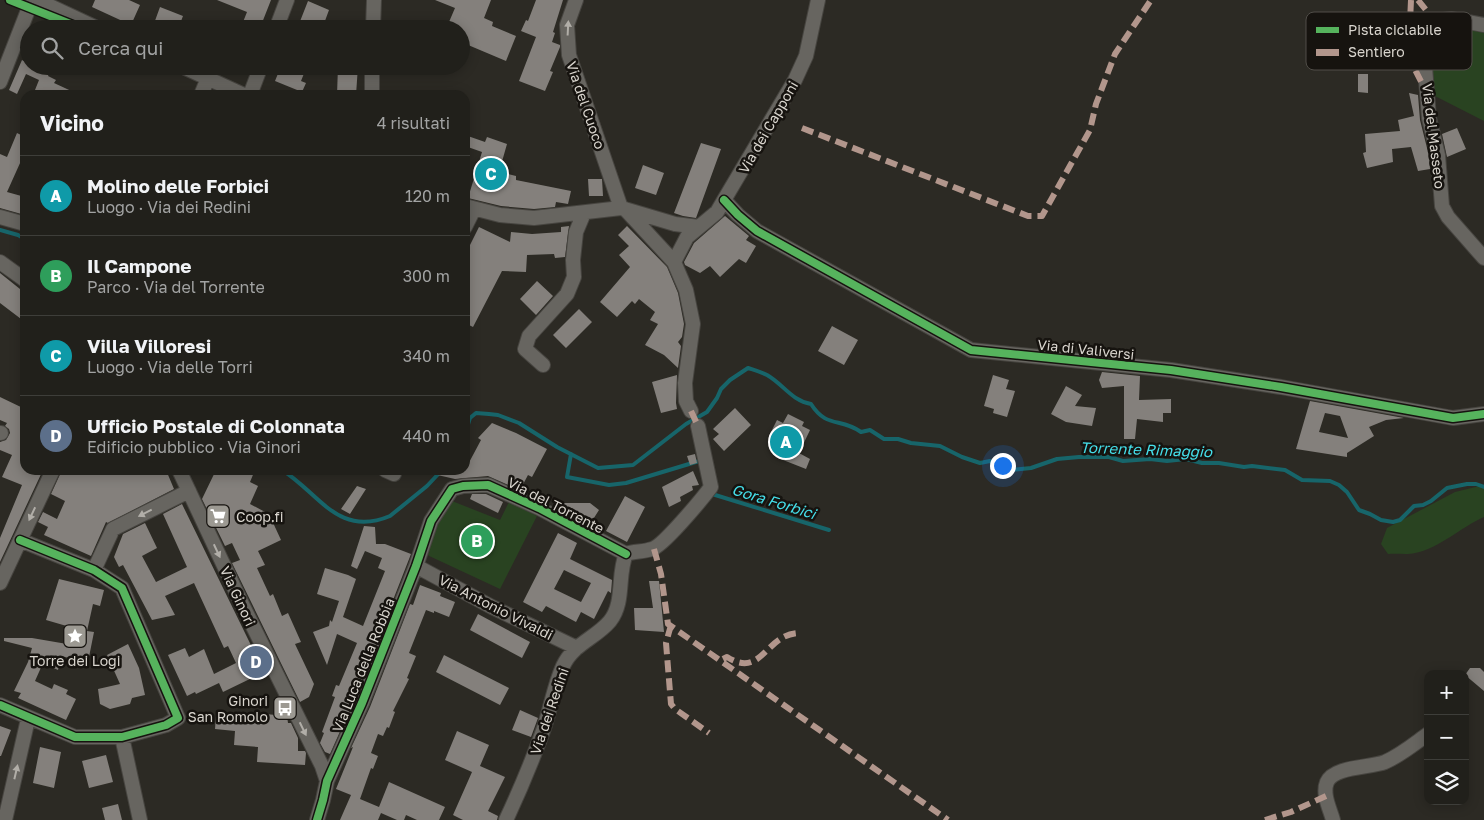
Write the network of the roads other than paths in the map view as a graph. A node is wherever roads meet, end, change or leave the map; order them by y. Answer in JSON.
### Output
{"nodes":[{"id":1,"x":32,"y":0,"type":"edge"},
{"id":2,"x":36,"y":0,"type":"edge"},
{"id":3,"x":287,"y":0,"type":"edge"},
{"id":4,"x":374,"y":0,"type":"edge"},
{"id":5,"x":576,"y":0,"type":"edge"},
{"id":6,"x":818,"y":0,"type":"edge"},
{"id":7,"x":24,"y":20,"type":"edge"},
{"id":8,"x":80,"y":20,"type":"edge"},
{"id":9,"x":279,"y":20,"type":"edge"},
{"id":10,"x":373,"y":20,"type":"edge"},
{"id":11,"x":20,"y":31,"type":"edge"},
{"id":12,"x":1425,"y":70,"type":"edge"},
{"id":13,"x":201,"y":75,"type":"edge"},
{"id":14,"x":258,"y":75,"type":"edge"},
{"id":15,"x":372,"y":75,"type":"edge"},
{"id":16,"x":208,"y":78,"type":"junction"},
{"id":17,"x":0,"y":82,"type":"edge"},
{"id":18,"x":203,"y":90,"type":"edge"},
{"id":19,"x":233,"y":90,"type":"edge"},
{"id":20,"x":252,"y":90,"type":"edge"},
{"id":21,"x":372,"y":90,"type":"edge"},
{"id":22,"x":724,"y":200,"type":"junction"},
{"id":23,"x":470,"y":208,"type":"edge"},
{"id":24,"x":622,"y":208,"type":"junction"},
{"id":25,"x":584,"y":213,"type":"junction"},
{"id":26,"x":0,"y":217,"type":"edge"},
{"id":27,"x":20,"y":223,"type":"edge"},
{"id":28,"x":699,"y":227,"type":"junction"},
{"id":29,"x":1484,"y":258,"type":"edge"},
{"id":30,"x":0,"y":262,"type":"edge"},
{"id":31,"x":674,"y":262,"type":"junction"},
{"id":32,"x":20,"y":276,"type":"edge"},
{"id":33,"x":543,"y":366,"type":"dead end"},
{"id":34,"x":691,"y":411,"type":"dead end"},
{"id":35,"x":1484,"y":414,"type":"edge"},
{"id":36,"x":698,"y":426,"type":"dead end"},
{"id":37,"x":51,"y":475,"type":"edge"},
{"id":38,"x":181,"y":475,"type":"edge"},
{"id":39,"x":189,"y":491,"type":"junction"},
{"id":40,"x":432,"y":521,"type":"joint"},
{"id":41,"x":20,"y":540,"type":"junction"},
{"id":42,"x":626,"y":554,"type":"junction"},
{"id":43,"x":416,"y":566,"type":"junction"},
{"id":44,"x":94,"y":570,"type":"junction"},
{"id":45,"x":0,"y":583,"type":"edge"},
{"id":46,"x":576,"y":648,"type":"junction"},
{"id":47,"x":0,"y":705,"type":"edge"},
{"id":48,"x":28,"y":719,"type":"junction"},
{"id":49,"x":122,"y":736,"type":"junction"},
{"id":50,"x":1424,"y":737,"type":"edge"},
{"id":51,"x":326,"y":781,"type":"junction"},
{"id":52,"x":319,"y":819,"type":"edge"},
{"id":53,"x":5,"y":820,"type":"edge"},
{"id":54,"x":140,"y":820,"type":"edge"},
{"id":55,"x":506,"y":820,"type":"edge"},
{"id":56,"x":1333,"y":820,"type":"edge"}],
"edges":[{"from":1,"to":7,"type":"street"},
{"from":2,"to":8,"type":"street"},
{"from":3,"to":9,"type":"street"},
{"from":4,"to":10,"type":"street"},
{"from":24,"to":5,"type":"street","name":"Via del Cuoco","one_way":true},
{"from":6,"to":22,"type":"street","name":"Via dei Capponi"},
{"from":11,"to":17,"type":"street"},
{"from":12,"to":29,"type":"street","name":"Via del Masseto"},
{"from":13,"to":16,"type":"street"},
{"from":14,"to":20,"type":"street"},
{"from":15,"to":21,"type":"street"},
{"from":16,"to":18,"type":"street"},
{"from":16,"to":19,"type":"street"},
{"from":22,"to":28,"type":"street","name":"Via dei Capponi"},
{"from":22,"to":35,"type":"street","name":"Via di Valiversi"},
{"from":23,"to":25,"type":"street"},
{"from":24,"to":25,"type":"street"},
{"from":24,"to":28,"type":"street"},
{"from":24,"to":31,"type":"street"},
{"from":25,"to":33,"type":"street"},
{"from":26,"to":27,"type":"street"},
{"from":28,"to":31,"type":"street","name":"Via dei Capponi"},
{"from":30,"to":32,"type":"street"},
{"from":31,"to":34,"type":"street"},
{"from":36,"to":42,"type":"street"},
{"from":37,"to":41,"type":"street","one_way":true},
{"from":38,"to":39,"type":"street","name":"Via Ginori"},
{"from":39,"to":44,"type":"street","one_way":true},
{"from":39,"to":51,"type":"street","name":"Via Ginori","one_way":true},
{"from":40,"to":42,"type":"street","name":"Via del Torrente"},
{"from":40,"to":43,"type":"street","name":"Via Luca della Robbia"},
{"from":41,"to":44,"type":"street"},
{"from":41,"to":45,"type":"street"},
{"from":42,"to":46,"type":"street","name":"Via dei Redini"},
{"from":43,"to":46,"type":"street","name":"Via Antonio Vivaldi"},
{"from":43,"to":51,"type":"street","name":"Via Luca della Robbia"},
{"from":44,"to":49,"type":"street"},
{"from":46,"to":55,"type":"street","name":"Via dei Redini"},
{"from":47,"to":48,"type":"street"},
{"from":48,"to":49,"type":"street"},
{"from":53,"to":48,"type":"street","one_way":true},
{"from":49,"to":54,"type":"street"},
{"from":50,"to":56,"type":"street"},
{"from":51,"to":52,"type":"street","name":"Via Luca della Robbia"}]}
